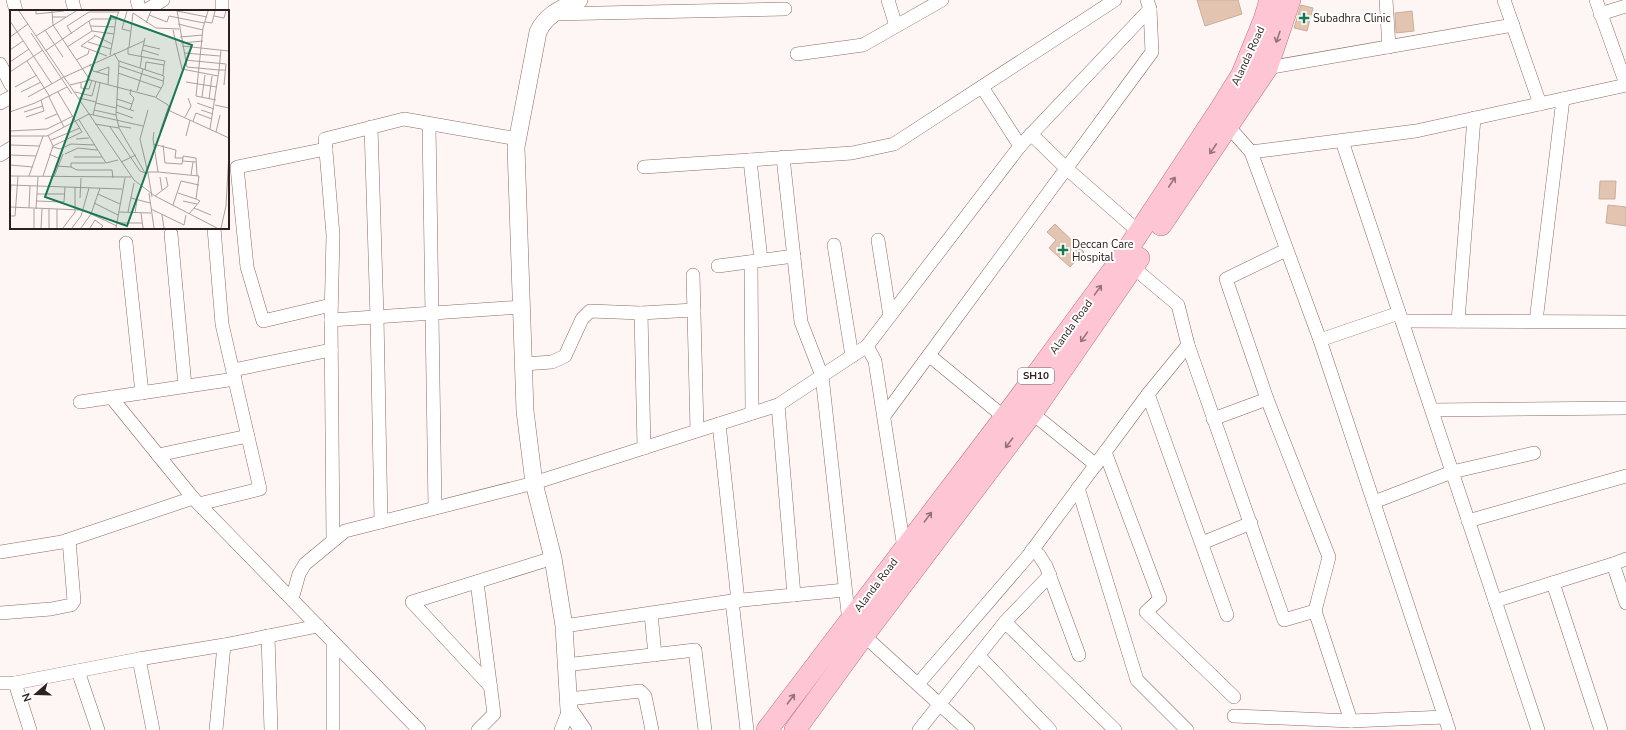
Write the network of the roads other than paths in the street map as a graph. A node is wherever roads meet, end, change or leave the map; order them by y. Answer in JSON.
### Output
{"nodes":[{"id":1,"x":13,"y":0,"type":"edge"},
{"id":2,"x":72,"y":0,"type":"edge"},
{"id":3,"x":137,"y":0,"type":"edge"},
{"id":4,"x":163,"y":0,"type":"edge"},
{"id":5,"x":579,"y":0,"type":"edge"},
{"id":6,"x":888,"y":0,"type":"edge"},
{"id":7,"x":942,"y":0,"type":"edge"},
{"id":8,"x":1115,"y":0,"type":"edge"},
{"id":9,"x":1270,"y":0,"type":"edge"},
{"id":10,"x":1290,"y":0,"type":"edge"},
{"id":11,"x":1386,"y":0,"type":"edge"},
{"id":12,"x":1504,"y":0,"type":"edge"},
{"id":13,"x":1596,"y":0,"type":"edge"},
{"id":14,"x":1148,"y":5,"type":"edge"},
{"id":15,"x":1626,"y":6,"type":"edge"},
{"id":16,"x":785,"y":9,"type":"dead end"},
{"id":17,"x":16,"y":10,"type":"edge"},
{"id":18,"x":75,"y":10,"type":"edge"},
{"id":19,"x":140,"y":10,"type":"edge"},
{"id":20,"x":147,"y":10,"type":"edge"},
{"id":21,"x":552,"y":14,"type":"junction"},
{"id":22,"x":1600,"y":14,"type":"junction"},
{"id":23,"x":1513,"y":25,"type":"junction"},
{"id":24,"x":896,"y":26,"type":"junction"},
{"id":25,"x":1389,"y":47,"type":"junction"},
{"id":26,"x":798,"y":54,"type":"dead end"},
{"id":27,"x":0,"y":64,"type":"edge"},
{"id":28,"x":1266,"y":68,"type":"junction"},
{"id":29,"x":10,"y":83,"type":"edge"},
{"id":30,"x":1626,"y":85,"type":"edge"},
{"id":31,"x":982,"y":87,"type":"junction"},
{"id":32,"x":10,"y":97,"type":"edge"},
{"id":33,"x":1563,"y":99,"type":"junction"},
{"id":34,"x":0,"y":104,"type":"edge"},
{"id":35,"x":1540,"y":104,"type":"junction"},
{"id":36,"x":1225,"y":117,"type":"junction"},
{"id":37,"x":1474,"y":118,"type":"junction"},
{"id":38,"x":429,"y":124,"type":"junction"},
{"id":39,"x":371,"y":128,"type":"junction"},
{"id":40,"x":1031,"y":134,"type":"junction"},
{"id":41,"x":518,"y":139,"type":"junction"},
{"id":42,"x":1342,"y":141,"type":"junction"},
{"id":43,"x":1020,"y":146,"type":"junction"},
{"id":44,"x":10,"y":149,"type":"edge"},
{"id":45,"x":326,"y":149,"type":"junction"},
{"id":46,"x":1251,"y":152,"type":"junction"},
{"id":47,"x":0,"y":155,"type":"edge"},
{"id":48,"x":783,"y":157,"type":"junction"},
{"id":49,"x":750,"y":160,"type":"junction"},
{"id":50,"x":644,"y":167,"type":"dead end"},
{"id":51,"x":233,"y":168,"type":"edge"},
{"id":52,"x":1066,"y":168,"type":"junction"},
{"id":53,"x":214,"y":229,"type":"edge"},
{"id":54,"x":1139,"y":232,"type":"junction"},
{"id":55,"x":171,"y":234,"type":"dead end"},
{"id":56,"x":878,"y":240,"type":"dead end"},
{"id":57,"x":126,"y":243,"type":"dead end"},
{"id":58,"x":834,"y":245,"type":"dead end"},
{"id":59,"x":1286,"y":250,"type":"junction"},
{"id":60,"x":794,"y":256,"type":"junction"},
{"id":61,"x":756,"y":261,"type":"junction"},
{"id":62,"x":1127,"y":262,"type":"junction"},
{"id":63,"x":718,"y":266,"type":"dead end"},
{"id":64,"x":693,"y":275,"type":"dead end"},
{"id":65,"x":331,"y":305,"type":"junction"},
{"id":66,"x":522,"y":307,"type":"junction"},
{"id":67,"x":694,"y":310,"type":"junction"},
{"id":68,"x":432,"y":313,"type":"junction"},
{"id":69,"x":640,"y":313,"type":"junction"},
{"id":70,"x":890,"y":316,"type":"junction"},
{"id":71,"x":377,"y":317,"type":"junction"},
{"id":72,"x":1401,"y":317,"type":"junction"},
{"id":73,"x":331,"y":320,"type":"junction"},
{"id":74,"x":1458,"y":321,"type":"junction"},
{"id":75,"x":1536,"y":321,"type":"junction"},
{"id":76,"x":1626,"y":322,"type":"edge"},
{"id":77,"x":1320,"y":340,"type":"junction"},
{"id":78,"x":1188,"y":345,"type":"junction"},
{"id":79,"x":867,"y":346,"type":"junction"},
{"id":80,"x":331,"y":350,"type":"junction"},
{"id":81,"x":852,"y":356,"type":"junction"},
{"id":82,"x":930,"y":356,"type":"junction"},
{"id":83,"x":524,"y":364,"type":"junction"},
{"id":84,"x":234,"y":374,"type":"junction"},
{"id":85,"x":822,"y":376,"type":"junction"},
{"id":86,"x":185,"y":386,"type":"junction"},
{"id":87,"x":142,"y":393,"type":"junction"},
{"id":88,"x":1148,"y":394,"type":"junction"},
{"id":89,"x":111,"y":397,"type":"junction"},
{"id":90,"x":1267,"y":399,"type":"junction"},
{"id":91,"x":80,"y":402,"type":"dead end"},
{"id":92,"x":778,"y":405,"type":"junction"},
{"id":93,"x":1626,"y":408,"type":"edge"},
{"id":94,"x":1432,"y":410,"type":"junction"},
{"id":95,"x":752,"y":413,"type":"junction"},
{"id":96,"x":1032,"y":413,"type":"junction"},
{"id":97,"x":884,"y":416,"type":"junction"},
{"id":98,"x":1004,"y":417,"type":"junction"},
{"id":99,"x":1213,"y":419,"type":"junction"},
{"id":100,"x":719,"y":424,"type":"junction"},
{"id":101,"x":698,"y":430,"type":"junction"},
{"id":102,"x":248,"y":436,"type":"junction"},
{"id":103,"x":644,"y":448,"type":"junction"},
{"id":104,"x":1105,"y":452,"type":"junction"},
{"id":105,"x":1534,"y":453,"type":"dead end"},
{"id":106,"x":158,"y":455,"type":"junction"},
{"id":107,"x":1096,"y":464,"type":"junction"},
{"id":108,"x":1452,"y":472,"type":"junction"},
{"id":109,"x":1626,"y":476,"type":"edge"},
{"id":110,"x":534,"y":483,"type":"junction"},
{"id":111,"x":1078,"y":488,"type":"junction"},
{"id":112,"x":196,"y":501,"type":"junction"},
{"id":113,"x":1374,"y":502,"type":"junction"},
{"id":114,"x":435,"y":508,"type":"junction"},
{"id":115,"x":1468,"y":520,"type":"junction"},
{"id":116,"x":381,"y":522,"type":"junction"},
{"id":117,"x":1251,"y":523,"type":"junction"},
{"id":118,"x":70,"y":540,"type":"junction"},
{"id":119,"x":333,"y":540,"type":"junction"},
{"id":120,"x":1202,"y":543,"type":"junction"},
{"id":121,"x":904,"y":548,"type":"junction"},
{"id":122,"x":1032,"y":550,"type":"junction"},
{"id":123,"x":0,"y":552,"type":"edge"},
{"id":124,"x":553,"y":558,"type":"junction"},
{"id":125,"x":1626,"y":559,"type":"edge"},
{"id":126,"x":1613,"y":564,"type":"junction"},
{"id":127,"x":1050,"y":575,"type":"junction"},
{"id":128,"x":477,"y":582,"type":"junction"},
{"id":129,"x":1552,"y":583,"type":"junction"},
{"id":130,"x":845,"y":590,"type":"junction"},
{"id":131,"x":794,"y":595,"type":"junction"},
{"id":132,"x":292,"y":599,"type":"junction"},
{"id":133,"x":735,"y":601,"type":"junction"},
{"id":134,"x":1495,"y":601,"type":"junction"},
{"id":135,"x":1626,"y":603,"type":"edge"},
{"id":136,"x":1315,"y":611,"type":"junction"},
{"id":137,"x":0,"y":613,"type":"edge"},
{"id":138,"x":650,"y":614,"type":"junction"},
{"id":139,"x":1228,"y":615,"type":"dead end"},
{"id":140,"x":1005,"y":622,"type":"junction"},
{"id":141,"x":318,"y":626,"type":"junction"},
{"id":142,"x":564,"y":626,"type":"junction"},
{"id":143,"x":856,"y":628,"type":"junction"},
{"id":144,"x":268,"y":636,"type":"junction"},
{"id":145,"x":333,"y":642,"type":"junction"},
{"id":146,"x":224,"y":645,"type":"junction"},
{"id":147,"x":655,"y":655,"type":"junction"},
{"id":148,"x":1079,"y":655,"type":"dead end"},
{"id":149,"x":979,"y":656,"type":"junction"},
{"id":150,"x":139,"y":659,"type":"junction"},
{"id":151,"x":565,"y":665,"type":"junction"},
{"id":152,"x":78,"y":671,"type":"junction"},
{"id":153,"x":0,"y":683,"type":"edge"},
{"id":154,"x":15,"y":683,"type":"junction"},
{"id":155,"x":918,"y":684,"type":"junction"},
{"id":156,"x":491,"y":687,"type":"junction"},
{"id":157,"x":1234,"y":697,"type":"dead end"},
{"id":158,"x":569,"y":704,"type":"junction"},
{"id":159,"x":940,"y":705,"type":"junction"},
{"id":160,"x":1234,"y":716,"type":"dead end"},
{"id":161,"x":1445,"y":717,"type":"junction"},
{"id":162,"x":1351,"y":721,"type":"junction"},
{"id":163,"x":1287,"y":724,"type":"edge"},
{"id":164,"x":30,"y":730,"type":"edge"},
{"id":165,"x":98,"y":730,"type":"edge"},
{"id":166,"x":153,"y":730,"type":"edge"},
{"id":167,"x":216,"y":730,"type":"edge"},
{"id":168,"x":271,"y":730,"type":"edge"},
{"id":169,"x":333,"y":730,"type":"edge"},
{"id":170,"x":419,"y":730,"type":"edge"},
{"id":171,"x":478,"y":730,"type":"edge"},
{"id":172,"x":561,"y":730,"type":"edge"},
{"id":173,"x":583,"y":730,"type":"edge"},
{"id":174,"x":652,"y":730,"type":"edge"},
{"id":175,"x":706,"y":730,"type":"edge"},
{"id":176,"x":747,"y":730,"type":"edge"},
{"id":177,"x":767,"y":730,"type":"edge"},
{"id":178,"x":795,"y":730,"type":"edge"},
{"id":179,"x":919,"y":730,"type":"edge"},
{"id":180,"x":968,"y":730,"type":"edge"},
{"id":181,"x":1050,"y":730,"type":"edge"},
{"id":182,"x":1115,"y":730,"type":"edge"},
{"id":183,"x":1187,"y":730,"type":"edge"},
{"id":184,"x":1449,"y":730,"type":"edge"},
{"id":185,"x":1538,"y":730,"type":"edge"},
{"id":186,"x":1602,"y":730,"type":"edge"}],
"edges":[{"from":1,"to":17,"type":"street"},
{"from":2,"to":18,"type":"street"},
{"from":3,"to":19,"type":"street"},
{"from":4,"to":20,"type":"street"},
{"from":5,"to":21,"type":"street"},
{"from":6,"to":24,"type":"street"},
{"from":7,"to":24,"type":"street"},
{"from":8,"to":31,"type":"street"},
{"from":9,"to":36,"type":"main road","name":"Alanda Road","number":"SH10"},
{"from":10,"to":28,"type":"main road","name":"Alanda Road","number":"SH10","one_way":true},
{"from":11,"to":25,"type":"street"},
{"from":12,"to":23,"type":"street"},
{"from":13,"to":22,"type":"street"},
{"from":14,"to":40,"type":"street"},
{"from":14,"to":52,"type":"street"},
{"from":15,"to":22,"type":"street"},
{"from":16,"to":21,"type":"street"},
{"from":21,"to":41,"type":"street"},
{"from":22,"to":30,"type":"street"},
{"from":23,"to":25,"type":"street"},
{"from":23,"to":35,"type":"street"},
{"from":24,"to":26,"type":"street"},
{"from":25,"to":28,"type":"street"},
{"from":27,"to":29,"type":"street"},
{"from":28,"to":36,"type":"main road","name":"Alanda Road","number":"SH10"},
{"from":30,"to":33,"type":"street"},
{"from":31,"to":43,"type":"street"},
{"from":31,"to":48,"type":"street"},
{"from":32,"to":34,"type":"street"},
{"from":33,"to":35,"type":"street"},
{"from":33,"to":75,"type":"street"},
{"from":35,"to":37,"type":"street"},
{"from":36,"to":46,"type":"street"},
{"from":54,"to":36,"type":"main road","name":"Alanda Road","number":"SH10","one_way":true},
{"from":36,"to":62,"type":"main road","name":"Alanda Road","number":"SH10","one_way":true},
{"from":37,"to":42,"type":"street"},
{"from":37,"to":74,"type":"street"},
{"from":38,"to":39,"type":"street"},
{"from":38,"to":41,"type":"street"},
{"from":38,"to":68,"type":"street"},
{"from":39,"to":45,"type":"street"},
{"from":39,"to":71,"type":"street"},
{"from":40,"to":43,"type":"street"},
{"from":40,"to":52,"type":"street"},
{"from":41,"to":66,"type":"street"},
{"from":42,"to":46,"type":"street"},
{"from":42,"to":72,"type":"street"},
{"from":43,"to":70,"type":"street"},
{"from":44,"to":47,"type":"street"},
{"from":45,"to":51,"type":"street"},
{"from":45,"to":65,"type":"street"},
{"from":46,"to":59,"type":"street"},
{"from":48,"to":49,"type":"street"},
{"from":48,"to":60,"type":"street"},
{"from":49,"to":50,"type":"street"},
{"from":49,"to":61,"type":"street"},
{"from":51,"to":65,"type":"street"},
{"from":52,"to":54,"type":"street"},
{"from":52,"to":82,"type":"street"},
{"from":53,"to":84,"type":"street"},
{"from":54,"to":62,"type":"main road","name":"Alanda Road","number":"SH10"},
{"from":55,"to":86,"type":"street"},
{"from":56,"to":70,"type":"street"},
{"from":57,"to":87,"type":"street"},
{"from":58,"to":81,"type":"street"},
{"from":59,"to":77,"type":"street"},
{"from":59,"to":90,"type":"street"},
{"from":60,"to":61,"type":"street"},
{"from":60,"to":85,"type":"street"},
{"from":61,"to":63,"type":"street"},
{"from":61,"to":95,"type":"street"},
{"from":62,"to":78,"type":"street"},
{"from":62,"to":96,"type":"main road","name":"Alanda Road","number":"SH10","one_way":true},
{"from":98,"to":62,"type":"main road","name":"Alanda Road","number":"SH10","one_way":true},
{"from":64,"to":67,"type":"street"},
{"from":65,"to":73,"type":"street"},
{"from":66,"to":68,"type":"street"},
{"from":66,"to":83,"type":"street"},
{"from":67,"to":69,"type":"street"},
{"from":67,"to":101,"type":"street"},
{"from":68,"to":71,"type":"street"},
{"from":68,"to":114,"type":"street"},
{"from":69,"to":83,"type":"street"},
{"from":69,"to":103,"type":"street"},
{"from":70,"to":79,"type":"street"},
{"from":71,"to":73,"type":"street"},
{"from":71,"to":116,"type":"street"},
{"from":72,"to":74,"type":"street"},
{"from":72,"to":77,"type":"street"},
{"from":72,"to":94,"type":"street"},
{"from":73,"to":80,"type":"street"},
{"from":74,"to":75,"type":"street"},
{"from":75,"to":76,"type":"street"},
{"from":77,"to":113,"type":"street"},
{"from":78,"to":88,"type":"street"},
{"from":78,"to":99,"type":"street"},
{"from":79,"to":81,"type":"street"},
{"from":79,"to":97,"type":"street"},
{"from":80,"to":84,"type":"street"},
{"from":80,"to":119,"type":"street"},
{"from":81,"to":85,"type":"street"},
{"from":82,"to":97,"type":"street"},
{"from":82,"to":98,"type":"street"},
{"from":83,"to":110,"type":"street"},
{"from":84,"to":86,"type":"street"},
{"from":84,"to":102,"type":"street"},
{"from":85,"to":92,"type":"street"},
{"from":85,"to":130,"type":"street"},
{"from":86,"to":87,"type":"street"},
{"from":87,"to":89,"type":"street"},
{"from":88,"to":104,"type":"street"},
{"from":88,"to":120,"type":"street"},
{"from":89,"to":91,"type":"street"},
{"from":89,"to":106,"type":"street"},
{"from":90,"to":99,"type":"street"},
{"from":90,"to":136,"type":"street"},
{"from":92,"to":95,"type":"street"},
{"from":92,"to":131,"type":"street"},
{"from":93,"to":94,"type":"street"},
{"from":94,"to":108,"type":"street"},
{"from":95,"to":100,"type":"street"},
{"from":96,"to":107,"type":"street"},
{"from":96,"to":143,"type":"main road","name":"Alanda Road","number":"SH10","one_way":true},
{"from":97,"to":121,"type":"street"},
{"from":121,"to":98,"type":"main road","name":"Alanda Road","number":"SH10","one_way":true},
{"from":99,"to":117,"type":"street"},
{"from":100,"to":101,"type":"street"},
{"from":100,"to":133,"type":"street"},
{"from":101,"to":103,"type":"street"},
{"from":102,"to":106,"type":"street"},
{"from":102,"to":112,"type":"street"},
{"from":103,"to":110,"type":"street"},
{"from":104,"to":107,"type":"street"},
{"from":104,"to":157,"type":"street"},
{"from":105,"to":108,"type":"street"},
{"from":106,"to":112,"type":"street"},
{"from":107,"to":111,"type":"street"},
{"from":108,"to":113,"type":"street"},
{"from":108,"to":115,"type":"street"},
{"from":109,"to":115,"type":"street"},
{"from":110,"to":114,"type":"street"},
{"from":110,"to":124,"type":"street"},
{"from":111,"to":122,"type":"street"},
{"from":111,"to":183,"type":"street"},
{"from":112,"to":118,"type":"street"},
{"from":112,"to":132,"type":"street"},
{"from":113,"to":161,"type":"street"},
{"from":114,"to":116,"type":"street"},
{"from":115,"to":134,"type":"street"},
{"from":116,"to":119,"type":"street"},
{"from":117,"to":120,"type":"street"},
{"from":117,"to":136,"type":"street"},
{"from":118,"to":123,"type":"street"},
{"from":118,"to":137,"type":"street"},
{"from":119,"to":132,"type":"street"},
{"from":120,"to":139,"type":"street"},
{"from":121,"to":143,"type":"main road","name":"Alanda Road","number":"SH10"},
{"from":122,"to":127,"type":"street"},
{"from":122,"to":155,"type":"street"},
{"from":124,"to":128,"type":"street"},
{"from":124,"to":142,"type":"street"},
{"from":125,"to":126,"type":"street"},
{"from":126,"to":129,"type":"street"},
{"from":126,"to":135,"type":"street"},
{"from":127,"to":140,"type":"street"},
{"from":127,"to":148,"type":"street"},
{"from":128,"to":156,"type":"street"},
{"from":128,"to":156,"type":"street"},
{"from":129,"to":134,"type":"street"},
{"from":129,"to":186,"type":"street"},
{"from":130,"to":131,"type":"street"},
{"from":130,"to":143,"type":"street"},
{"from":131,"to":133,"type":"street"},
{"from":132,"to":141,"type":"street"},
{"from":133,"to":138,"type":"street"},
{"from":133,"to":176,"type":"street"},
{"from":134,"to":185,"type":"street"},
{"from":136,"to":162,"type":"street"},
{"from":138,"to":142,"type":"street"},
{"from":138,"to":147,"type":"street"},
{"from":140,"to":149,"type":"street"},
{"from":140,"to":182,"type":"street"},
{"from":141,"to":144,"type":"street"},
{"from":141,"to":145,"type":"street"},
{"from":142,"to":151,"type":"street"},
{"from":143,"to":155,"type":"street"},
{"from":177,"to":143,"type":"main road","name":"Alanda Road","number":"SH10","one_way":true},
{"from":143,"to":178,"type":"main road","name":"Alanda Road","number":"SH10"},
{"from":144,"to":146,"type":"street"},
{"from":144,"to":168,"type":"street"},
{"from":145,"to":169,"type":"street"},
{"from":145,"to":170,"type":"street"},
{"from":146,"to":150,"type":"street"},
{"from":146,"to":167,"type":"street"},
{"from":147,"to":151,"type":"street"},
{"from":147,"to":175,"type":"street"},
{"from":149,"to":159,"type":"street"},
{"from":149,"to":181,"type":"street"},
{"from":150,"to":152,"type":"street"},
{"from":150,"to":166,"type":"street"},
{"from":151,"to":158,"type":"street"},
{"from":152,"to":154,"type":"street"},
{"from":152,"to":165,"type":"street"},
{"from":153,"to":154,"type":"street"},
{"from":154,"to":164,"type":"street"},
{"from":155,"to":159,"type":"street"},
{"from":156,"to":171,"type":"street"},
{"from":158,"to":172,"type":"street"},
{"from":158,"to":173,"type":"street"},
{"from":158,"to":174,"type":"street"},
{"from":159,"to":179,"type":"street"},
{"from":159,"to":180,"type":"street"},
{"from":160,"to":163,"type":"street"},
{"from":161,"to":162,"type":"street"},
{"from":161,"to":184,"type":"street"},
{"from":162,"to":163,"type":"street"}]}
